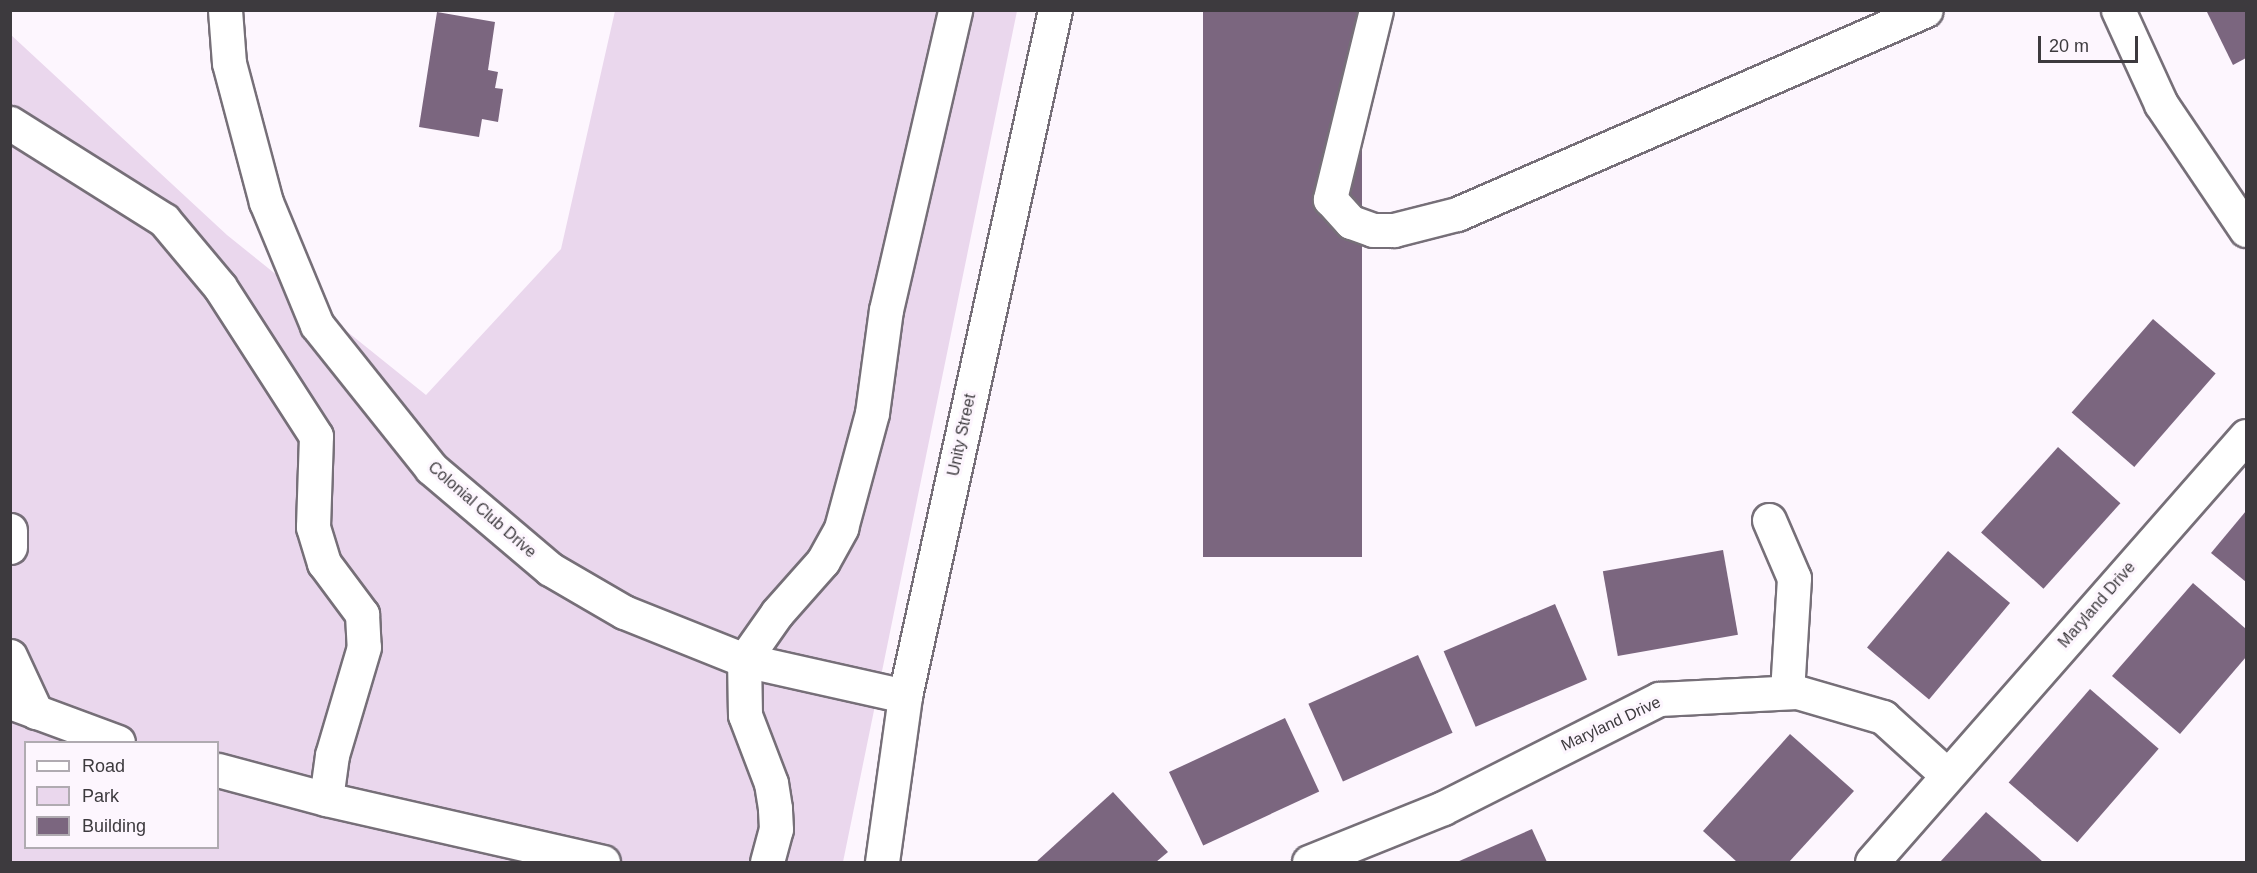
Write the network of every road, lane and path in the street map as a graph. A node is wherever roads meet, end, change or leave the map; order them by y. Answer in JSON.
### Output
{"nodes":[{"id":1,"x":225,"y":10,"type":"edge"},
{"id":2,"x":955,"y":10,"type":"edge"},
{"id":3,"x":1055,"y":10,"type":"edge"},
{"id":4,"x":1376,"y":10,"type":"edge"},
{"id":5,"x":1926,"y":10,"type":"edge"},
{"id":6,"x":2118,"y":10,"type":"edge"},
{"id":7,"x":10,"y":123,"type":"edge"},
{"id":8,"x":2247,"y":230,"type":"edge"},
{"id":9,"x":2247,"y":436,"type":"edge"},
{"id":10,"x":1769,"y":520,"type":"dead end"},
{"id":11,"x":10,"y":530,"type":"edge"},
{"id":12,"x":10,"y":547,"type":"edge"},
{"id":13,"x":10,"y":656,"type":"edge"},
{"id":14,"x":744,"y":660,"type":"junction"},
{"id":15,"x":1787,"y":692,"type":"junction"},
{"id":16,"x":905,"y":696,"type":"junction"},
{"id":17,"x":23,"y":707,"type":"edge"},
{"id":18,"x":115,"y":741,"type":"edge"},
{"id":19,"x":219,"y":770,"type":"edge"},
{"id":20,"x":1947,"y":775,"type":"junction"},
{"id":21,"x":326,"y":799,"type":"junction"},
{"id":22,"x":603,"y":862,"type":"edge"},
{"id":23,"x":767,"y":862,"type":"edge"},
{"id":24,"x":882,"y":862,"type":"edge"},
{"id":25,"x":1310,"y":862,"type":"edge"},
{"id":26,"x":1872,"y":862,"type":"edge"}],
"edges":[{"from":1,"to":14,"type":"street","name":"Colonial Club Drive"},
{"from":2,"to":14,"type":"street"},
{"from":3,"to":16,"type":"street","name":"Unity Street"},
{"from":4,"to":5,"type":"street"},
{"from":6,"to":8,"type":"street"},
{"from":7,"to":21,"type":"street"},
{"from":9,"to":20,"type":"street","name":"Maryland Drive"},
{"from":10,"to":15,"type":"street"},
{"from":11,"to":12,"type":"street"},
{"from":13,"to":17,"type":"street"},
{"from":14,"to":16,"type":"street","name":"Colonial Club Drive"},
{"from":14,"to":23,"type":"street"},
{"from":15,"to":20,"type":"street","name":"Maryland Drive"},
{"from":15,"to":25,"type":"street","name":"Maryland Drive"},
{"from":16,"to":24,"type":"street","name":"Unity Street"},
{"from":17,"to":18,"type":"street"},
{"from":19,"to":21,"type":"street"},
{"from":20,"to":26,"type":"street","name":"Maryland Drive"},
{"from":21,"to":22,"type":"street"}]}
